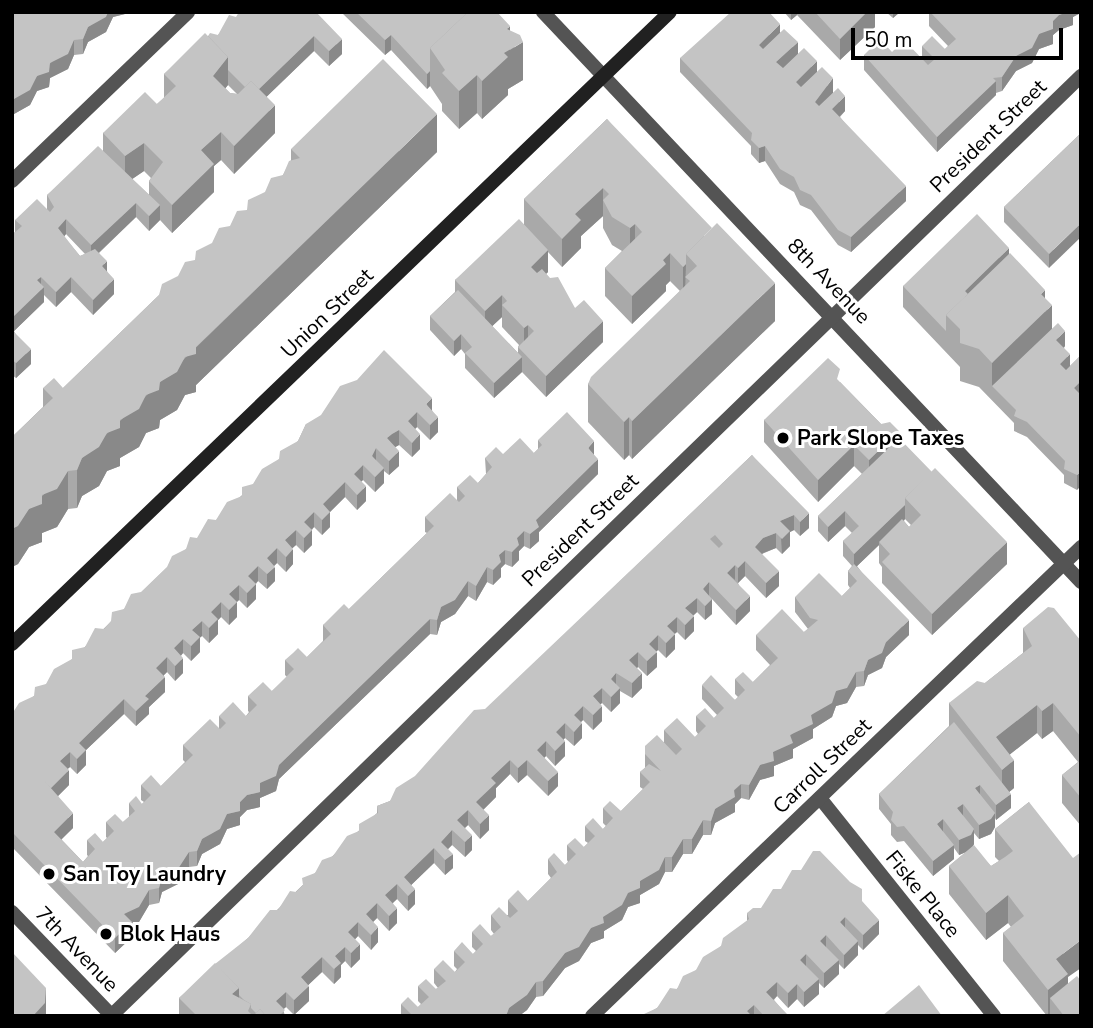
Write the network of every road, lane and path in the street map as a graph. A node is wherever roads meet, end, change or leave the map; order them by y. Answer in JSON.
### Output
{"nodes":[{"id":1,"x":188,"y":12,"type":"edge"},
{"id":2,"x":543,"y":12,"type":"edge"},
{"id":3,"x":670,"y":12,"type":"edge"},
{"id":4,"x":604,"y":76,"type":"junction"},
{"id":5,"x":1081,"y":76,"type":"edge"},
{"id":6,"x":12,"y":181,"type":"edge"},
{"id":7,"x":832,"y":314,"type":"junction"},
{"id":8,"x":1081,"y":547,"type":"edge"},
{"id":9,"x":1065,"y":562,"type":"junction"},
{"id":10,"x":1081,"y":582,"type":"edge"},
{"id":11,"x":12,"y":644,"type":"edge"},
{"id":12,"x":820,"y":798,"type":"junction"},
{"id":13,"x":12,"y":912,"type":"edge"},
{"id":14,"x":112,"y":1016,"type":"edge"},
{"id":15,"x":592,"y":1016,"type":"edge"},
{"id":16,"x":994,"y":1016,"type":"edge"}],
"edges":[{"from":1,"to":6,"type":"street"},
{"from":2,"to":4,"type":"street","name":"8th Avenue"},
{"from":3,"to":4,"type":"main road","name":"Union Street"},
{"from":4,"to":7,"type":"street","name":"8th Avenue"},
{"from":4,"to":11,"type":"main road","name":"Union Street"},
{"from":5,"to":7,"type":"street","name":"President Street"},
{"from":7,"to":9,"type":"street","name":"8th Avenue"},
{"from":7,"to":14,"type":"street","name":"President Street"},
{"from":8,"to":9,"type":"street","name":"Carroll Street"},
{"from":9,"to":10,"type":"street","name":"8th Avenue"},
{"from":9,"to":12,"type":"street","name":"Carroll Street"},
{"from":12,"to":15,"type":"street","name":"Carroll Street"},
{"from":12,"to":16,"type":"street","name":"Fiske Place"},
{"from":13,"to":14,"type":"street","name":"7th Avenue"}]}
